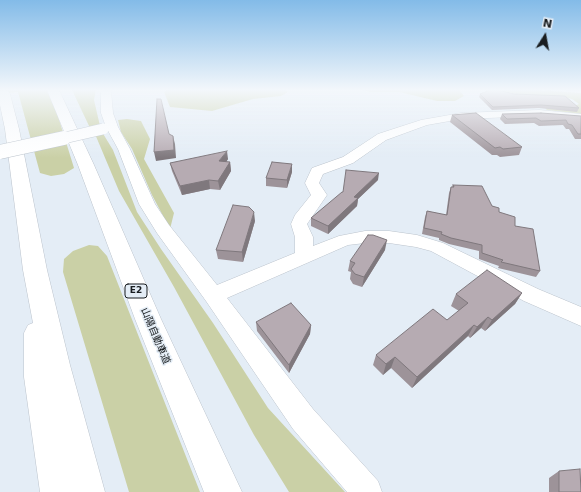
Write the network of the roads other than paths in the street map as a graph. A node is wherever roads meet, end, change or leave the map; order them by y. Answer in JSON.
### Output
{"nodes":[{"id":1,"x":8,"y":113,"type":"edge"},
{"id":2,"x":63,"y":113,"type":"edge"},
{"id":3,"x":107,"y":113,"type":"edge"},
{"id":4,"x":581,"y":117,"type":"edge"},
{"id":5,"x":108,"y":128,"type":"junction"},
{"id":6,"x":0,"y":152,"type":"edge"},
{"id":7,"x":304,"y":258,"type":"junction"},
{"id":8,"x":35,"y":270,"type":"junction"},
{"id":9,"x":213,"y":295,"type":"junction"},
{"id":10,"x":581,"y":317,"type":"edge"},
{"id":11,"x":193,"y":422,"type":"junction"},
{"id":12,"x":59,"y":492,"type":"edge"},
{"id":13,"x":86,"y":492,"type":"edge"},
{"id":14,"x":223,"y":492,"type":"edge"},
{"id":15,"x":232,"y":492,"type":"edge"},
{"id":16,"x":367,"y":492,"type":"edge"}],
"edges":[{"from":1,"to":8,"type":"highway"},
{"from":2,"to":11,"type":"highway","name":"山陽自動車道","number":"E2"},
{"from":3,"to":5,"type":"street"},
{"from":4,"to":7,"type":"street"},
{"from":5,"to":6,"type":"street","bridge":true},
{"from":5,"to":9,"type":"street"},
{"from":7,"to":9,"type":"street"},
{"from":7,"to":10,"type":"street"},
{"from":8,"to":12,"type":"highway"},
{"from":8,"to":13,"type":"highway"},
{"from":9,"to":16,"type":"street"},
{"from":11,"to":14,"type":"highway","name":"山陽自動車道","number":"E2"},
{"from":11,"to":15,"type":"highway"}]}
